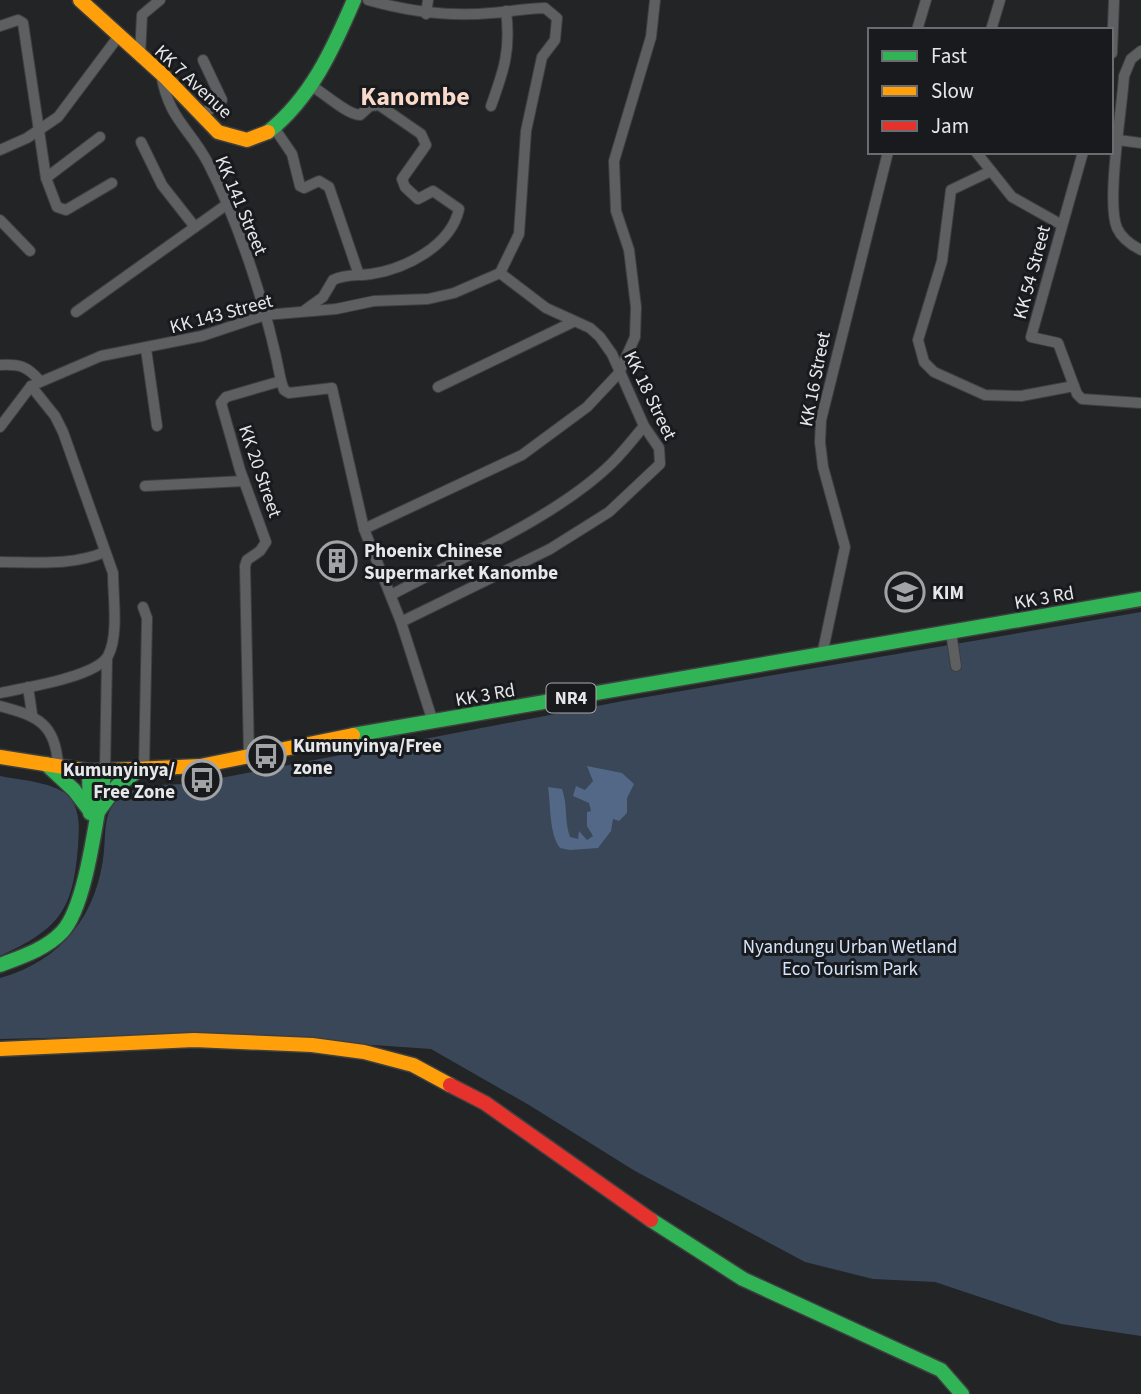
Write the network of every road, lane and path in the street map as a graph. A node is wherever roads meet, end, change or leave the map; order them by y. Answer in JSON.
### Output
{"nodes":[{"id":1,"x":80,"y":0,"type":"edge"},
{"id":2,"x":160,"y":0,"type":"edge"},
{"id":3,"x":354,"y":0,"type":"edge"},
{"id":4,"x":368,"y":0,"type":"edge"},
{"id":5,"x":428,"y":0,"type":"edge"},
{"id":6,"x":655,"y":0,"type":"edge"},
{"id":7,"x":926,"y":0,"type":"edge"},
{"id":8,"x":1000,"y":0,"type":"edge"},
{"id":9,"x":1115,"y":0,"type":"edge"},
{"id":10,"x":506,"y":11,"type":"junction"},
{"id":11,"x":426,"y":14,"type":"junction"},
{"id":12,"x":0,"y":26,"type":"edge"},
{"id":13,"x":918,"y":28,"type":"edge"},
{"id":14,"x":992,"y":28,"type":"edge"},
{"id":15,"x":1113,"y":35,"type":"edge"},
{"id":16,"x":118,"y":37,"type":"junction"},
{"id":17,"x":1139,"y":51,"type":"edge"},
{"id":18,"x":1113,"y":53,"type":"edge"},
{"id":19,"x":140,"y":56,"type":"junction"},
{"id":20,"x":203,"y":60,"type":"dead end"},
{"id":21,"x":161,"y":74,"type":"junction"},
{"id":22,"x":310,"y":85,"type":"junction"},
{"id":23,"x":491,"y":107,"type":"dead end"},
{"id":24,"x":201,"y":114,"type":"junction"},
{"id":25,"x":275,"y":129,"type":"junction"},
{"id":26,"x":41,"y":130,"type":"junction"},
{"id":27,"x":100,"y":137,"type":"dead end"},
{"id":28,"x":141,"y":142,"type":"dead end"},
{"id":29,"x":1141,"y":144,"type":"edge"},
{"id":30,"x":1115,"y":147,"type":"edge"},
{"id":31,"x":0,"y":150,"type":"edge"},
{"id":32,"x":888,"y":154,"type":"edge"},
{"id":33,"x":978,"y":154,"type":"edge"},
{"id":34,"x":1082,"y":154,"type":"edge"},
{"id":35,"x":991,"y":171,"type":"junction"},
{"id":36,"x":46,"y":178,"type":"junction"},
{"id":37,"x":112,"y":183,"type":"dead end"},
{"id":38,"x":226,"y":205,"type":"junction"},
{"id":39,"x":0,"y":220,"type":"edge"},
{"id":40,"x":1062,"y":225,"type":"junction"},
{"id":41,"x":195,"y":227,"type":"junction"},
{"id":42,"x":1141,"y":250,"type":"edge"},
{"id":43,"x":30,"y":251,"type":"dead end"},
{"id":44,"x":500,"y":273,"type":"junction"},
{"id":45,"x":359,"y":275,"type":"junction"},
{"id":46,"x":76,"y":312,"type":"dead end"},
{"id":47,"x":298,"y":313,"type":"junction"},
{"id":48,"x":265,"y":315,"type":"junction"},
{"id":49,"x":573,"y":323,"type":"junction"},
{"id":50,"x":146,"y":349,"type":"junction"},
{"id":51,"x":0,"y":365,"type":"edge"},
{"id":52,"x":619,"y":373,"type":"junction"},
{"id":53,"x":281,"y":381,"type":"junction"},
{"id":54,"x":36,"y":384,"type":"junction"},
{"id":55,"x":1074,"y":386,"type":"junction"},
{"id":56,"x":438,"y":387,"type":"dead end"},
{"id":57,"x":1141,"y":403,"type":"edge"},
{"id":58,"x":157,"y":426,"type":"dead end"},
{"id":59,"x":644,"y":426,"type":"junction"},
{"id":60,"x":0,"y":427,"type":"edge"},
{"id":61,"x":244,"y":481,"type":"junction"},
{"id":62,"x":145,"y":486,"type":"dead end"},
{"id":63,"x":364,"y":529,"type":"junction"},
{"id":64,"x":105,"y":552,"type":"junction"},
{"id":65,"x":0,"y":562,"type":"edge"},
{"id":66,"x":391,"y":595,"type":"junction"},
{"id":67,"x":1141,"y":599,"type":"edge"},
{"id":68,"x":144,"y":607,"type":"dead end"},
{"id":69,"x":401,"y":622,"type":"junction"},
{"id":70,"x":950,"y":632,"type":"junction"},
{"id":71,"x":822,"y":655,"type":"junction"},
{"id":72,"x":107,"y":658,"type":"junction"},
{"id":73,"x":956,"y":666,"type":"dead end"},
{"id":74,"x":28,"y":687,"type":"junction"},
{"id":75,"x":0,"y":693,"type":"edge"},
{"id":76,"x":0,"y":706,"type":"edge"},
{"id":77,"x":32,"y":714,"type":"junction"},
{"id":78,"x":433,"y":722,"type":"junction"},
{"id":79,"x":0,"y":757,"type":"edge"},
{"id":80,"x":249,"y":758,"type":"junction"},
{"id":81,"x":52,"y":765,"type":"junction"},
{"id":82,"x":141,"y":770,"type":"junction"},
{"id":83,"x":89,"y":771,"type":"junction"},
{"id":84,"x":106,"y":771,"type":"junction"},
{"id":85,"x":93,"y":812,"type":"junction"},
{"id":86,"x":0,"y":965,"type":"edge"},
{"id":87,"x":0,"y":1049,"type":"edge"},
{"id":88,"x":962,"y":1394,"type":"edge"}],
"edges":[{"from":1,"to":16,"type":"main road","name":"KK 7 Avenue"},
{"from":2,"to":19,"type":"street"},
{"from":3,"to":22,"type":"main road"},
{"from":4,"to":11,"type":"street"},
{"from":5,"to":11,"type":"street"},
{"from":6,"to":52,"type":"street"},
{"from":7,"to":13,"type":"street"},
{"from":8,"to":14,"type":"street"},
{"from":9,"to":15,"type":"street"},
{"from":10,"to":11,"type":"street"},
{"from":10,"to":23,"type":"street"},
{"from":10,"to":44,"type":"street"},
{"from":12,"to":26,"type":"street"},
{"from":16,"to":19,"type":"main road","name":"KK 7 Avenue"},
{"from":16,"to":26,"type":"street"},
{"from":17,"to":18,"type":"street"},
{"from":17,"to":30,"type":"street"},
{"from":19,"to":21,"type":"main road","name":"KK 7 Avenue"},
{"from":20,"to":24,"type":"street"},
{"from":21,"to":24,"type":"main road","name":"KK 7 Avenue"},
{"from":21,"to":38,"type":"street","name":"KK 141 Street"},
{"from":22,"to":25,"type":"main road"},
{"from":22,"to":45,"type":"street"},
{"from":24,"to":25,"type":"main road","name":"KK 7 Avenue"},
{"from":25,"to":45,"type":"street"},
{"from":26,"to":31,"type":"street"},
{"from":26,"to":36,"type":"street"},
{"from":27,"to":36,"type":"street"},
{"from":28,"to":41,"type":"street"},
{"from":29,"to":30,"type":"street"},
{"from":30,"to":42,"type":"street"},
{"from":32,"to":71,"type":"street","name":"KK 16 Street"},
{"from":33,"to":35,"type":"street"},
{"from":34,"to":40,"type":"street","name":"KK 54 Street"},
{"from":35,"to":40,"type":"street"},
{"from":35,"to":55,"type":"street"},
{"from":36,"to":37,"type":"street"},
{"from":38,"to":41,"type":"street"},
{"from":38,"to":48,"type":"street","name":"KK 141 Street"},
{"from":39,"to":43,"type":"street"},
{"from":40,"to":55,"type":"street","name":"KK 54 Street"},
{"from":41,"to":46,"type":"street"},
{"from":44,"to":47,"type":"street","name":"KK 143 Street"},
{"from":44,"to":49,"type":"street","name":"KK 18 Street"},
{"from":45,"to":47,"type":"street"},
{"from":47,"to":48,"type":"street","name":"KK 143 Street"},
{"from":48,"to":50,"type":"street","name":"KK 143 Street"},
{"from":48,"to":53,"type":"street"},
{"from":49,"to":52,"type":"street","name":"KK 18 Street"},
{"from":49,"to":56,"type":"street"},
{"from":50,"to":54,"type":"street","name":"KK 143 Street"},
{"from":50,"to":58,"type":"street"},
{"from":51,"to":54,"type":"street"},
{"from":52,"to":59,"type":"street","name":"KK 18 Street"},
{"from":52,"to":63,"type":"street"},
{"from":53,"to":61,"type":"street","name":"KK 20 Street"},
{"from":53,"to":63,"type":"street"},
{"from":54,"to":60,"type":"street"},
{"from":54,"to":64,"type":"street"},
{"from":55,"to":57,"type":"street"},
{"from":59,"to":66,"type":"street"},
{"from":59,"to":69,"type":"street","name":"KK 18 Street"},
{"from":61,"to":62,"type":"street"},
{"from":61,"to":80,"type":"street","name":"KK 20 Street"},
{"from":63,"to":66,"type":"street"},
{"from":64,"to":65,"type":"street"},
{"from":64,"to":72,"type":"street"},
{"from":66,"to":69,"type":"street"},
{"from":67,"to":70,"type":"main road","name":"KK 3 Rd","number":"NR4"},
{"from":68,"to":82,"type":"street"},
{"from":69,"to":78,"type":"street"},
{"from":70,"to":71,"type":"main road","name":"KK 3 Rd","number":"NR4"},
{"from":70,"to":73,"type":"street"},
{"from":71,"to":78,"type":"main road","name":"KK 3 Rd","number":"NR4"},
{"from":72,"to":74,"type":"street"},
{"from":72,"to":84,"type":"street"},
{"from":74,"to":75,"type":"street"},
{"from":74,"to":77,"type":"street"},
{"from":76,"to":77,"type":"street"},
{"from":77,"to":81,"type":"street"},
{"from":78,"to":80,"type":"main road","name":"KK 3 Rd","number":"NR4"},
{"from":79,"to":81,"type":"main road","name":"KK 3 Rd","number":"NR4"},
{"from":80,"to":82,"type":"main road","name":"KK 3 Rd","number":"NR4"},
{"from":81,"to":83,"type":"main road","name":"KK 3 Rd","number":"NR4"},
{"from":81,"to":85,"type":"main road"},
{"from":82,"to":84,"type":"main road","name":"KK 3 Rd","number":"NR4"},
{"from":82,"to":85,"type":"main road"},
{"from":83,"to":84,"type":"main road","name":"KK 3 Rd","number":"NR4"},
{"from":83,"to":85,"type":"main road"},
{"from":84,"to":85,"type":"main road"},
{"from":85,"to":86,"type":"main road"},
{"from":87,"to":88,"type":"main road"}]}
